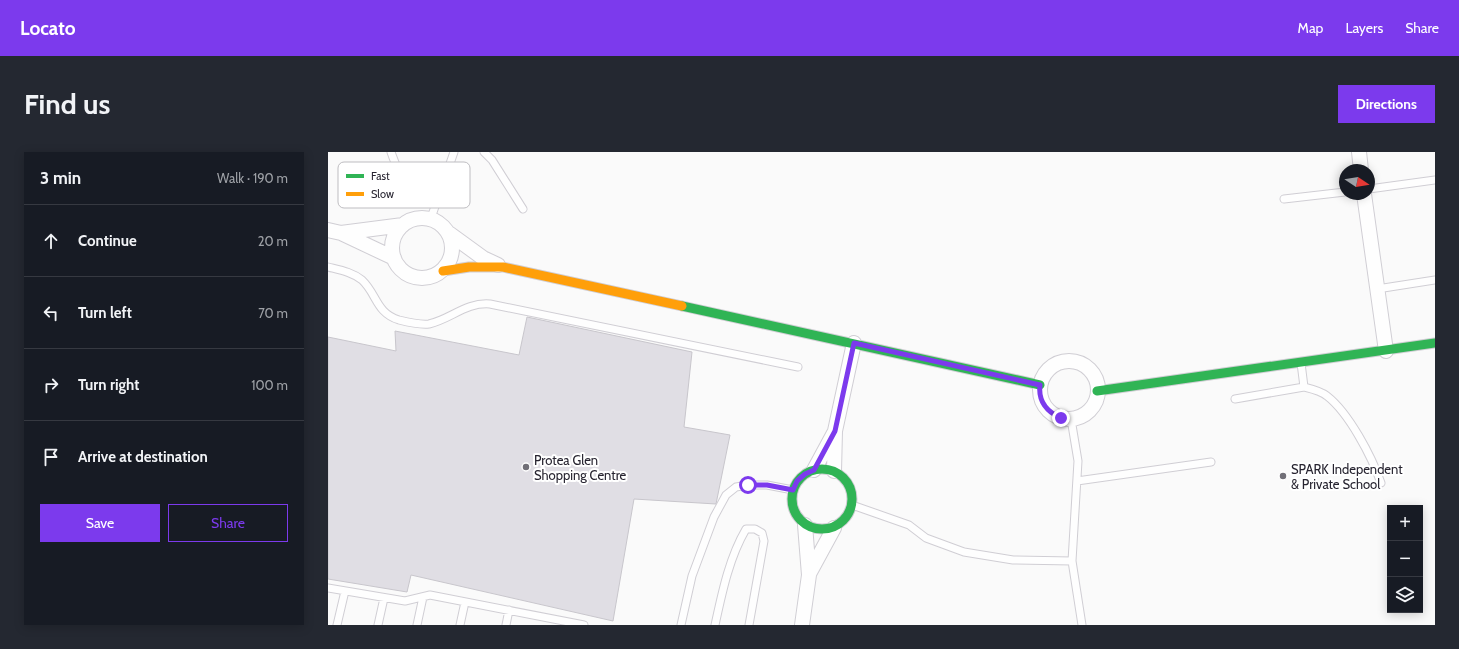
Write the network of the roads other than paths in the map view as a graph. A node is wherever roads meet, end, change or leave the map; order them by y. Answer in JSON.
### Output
{"nodes":[{"id":1,"x":391,"y":152,"type":"edge"},
{"id":2,"x":454,"y":152,"type":"edge"},
{"id":3,"x":484,"y":152,"type":"edge"},
{"id":4,"x":1358,"y":152,"type":"edge"},
{"id":5,"x":395,"y":162,"type":"edge"},
{"id":6,"x":450,"y":162,"type":"edge"},
{"id":7,"x":1360,"y":164,"type":"edge"},
{"id":8,"x":1435,"y":180,"type":"edge"},
{"id":9,"x":1375,"y":188,"type":"edge"},
{"id":10,"x":1339,"y":193,"type":"edge"},
{"id":11,"x":1284,"y":199,"type":"dead end"},
{"id":12,"x":1365,"y":200,"type":"edge"},
{"id":13,"x":434,"y":208,"type":"edge"},
{"id":14,"x":523,"y":209,"type":"dead end"},
{"id":15,"x":431,"y":218,"type":"junction"},
{"id":16,"x":403,"y":225,"type":"junction"},
{"id":17,"x":335,"y":232,"type":"edge"},
{"id":18,"x":450,"y":234,"type":"junction"},
{"id":19,"x":394,"y":258,"type":"junction"},
{"id":20,"x":328,"y":267,"type":"edge"},
{"id":21,"x":503,"y":267,"type":"junction"},
{"id":22,"x":443,"y":271,"type":"junction"},
{"id":23,"x":1435,"y":280,"type":"edge"},
{"id":24,"x":1377,"y":289,"type":"junction"},
{"id":25,"x":854,"y":343,"type":"junction"},
{"id":26,"x":1435,"y":343,"type":"edge"},
{"id":27,"x":1386,"y":351,"type":"junction"},
{"id":28,"x":1301,"y":363,"type":"junction"},
{"id":29,"x":798,"y":367,"type":"dead end"},
{"id":30,"x":1040,"y":385,"type":"junction"},
{"id":31,"x":1304,"y":387,"type":"junction"},
{"id":32,"x":1097,"y":390,"type":"junction"},
{"id":33,"x":1235,"y":399,"type":"dead end"},
{"id":34,"x":1071,"y":419,"type":"junction"},
{"id":35,"x":835,"y":431,"type":"junction"},
{"id":36,"x":1211,"y":462,"type":"dead end"},
{"id":37,"x":814,"y":470,"type":"junction"},
{"id":38,"x":834,"y":471,"type":"junction"},
{"id":39,"x":1077,"y":481,"type":"junction"},
{"id":40,"x":1381,"y":483,"type":"dead end"},
{"id":41,"x":793,"y":490,"type":"junction"},
{"id":42,"x":852,"y":505,"type":"junction"},
{"id":43,"x":805,"y":525,"type":"junction"},
{"id":44,"x":834,"y":528,"type":"junction"},
{"id":45,"x":1072,"y":561,"type":"junction"},
{"id":46,"x":809,"y":575,"type":"junction"},
{"id":47,"x":328,"y":588,"type":"edge"},
{"id":48,"x":345,"y":591,"type":"junction"},
{"id":49,"x":423,"y":597,"type":"junction"},
{"id":50,"x":384,"y":598,"type":"junction"},
{"id":51,"x":465,"y":602,"type":"junction"},
{"id":52,"x":509,"y":610,"type":"junction"},
{"id":53,"x":548,"y":622,"type":"edge"},
{"id":54,"x":337,"y":625,"type":"edge"},
{"id":55,"x":378,"y":625,"type":"edge"},
{"id":56,"x":417,"y":625,"type":"edge"},
{"id":57,"x":460,"y":625,"type":"edge"},
{"id":58,"x":506,"y":625,"type":"edge"},
{"id":59,"x":584,"y":625,"type":"edge"},
{"id":60,"x":682,"y":625,"type":"edge"},
{"id":61,"x":715,"y":625,"type":"edge"},
{"id":62,"x":749,"y":625,"type":"edge"},
{"id":63,"x":802,"y":625,"type":"edge"},
{"id":64,"x":1082,"y":625,"type":"edge"}],
"edges":[{"from":1,"to":5,"type":"lane"},
{"from":2,"to":6,"type":"lane"},
{"from":3,"to":14,"type":"lane"},
{"from":4,"to":7,"type":"street"},
{"from":8,"to":9,"type":"lane"},
{"from":10,"to":11,"type":"lane"},
{"from":12,"to":24,"type":"street"},
{"from":13,"to":15,"type":"lane"},
{"from":15,"to":16,"type":"street"},
{"from":15,"to":18,"type":"street"},
{"from":16,"to":17,"type":"street"},
{"from":16,"to":19,"type":"street"},
{"from":17,"to":19,"type":"street"},
{"from":18,"to":21,"type":"street"},
{"from":18,"to":22,"type":"street"},
{"from":19,"to":22,"type":"street"},
{"from":20,"to":29,"type":"lane"},
{"from":21,"to":22,"type":"street"},
{"from":21,"to":25,"type":"street"},
{"from":23,"to":24,"type":"lane"},
{"from":24,"to":27,"type":"street"},
{"from":25,"to":30,"type":"street"},
{"from":25,"to":35,"type":"street"},
{"from":26,"to":27,"type":"street"},
{"from":27,"to":28,"type":"street"},
{"from":28,"to":31,"type":"lane"},
{"from":28,"to":32,"type":"street"},
{"from":30,"to":32,"type":"street"},
{"from":30,"to":34,"type":"street"},
{"from":31,"to":33,"type":"lane"},
{"from":31,"to":40,"type":"lane"},
{"from":32,"to":34,"type":"street"},
{"from":34,"to":39,"type":"lane"},
{"from":35,"to":37,"type":"street"},
{"from":35,"to":38,"type":"street"},
{"from":36,"to":39,"type":"lane"},
{"from":37,"to":38,"type":"street"},
{"from":37,"to":41,"type":"street"},
{"from":38,"to":42,"type":"street"},
{"from":39,"to":45,"type":"lane"},
{"from":41,"to":43,"type":"street"},
{"from":41,"to":60,"type":"lane"},
{"from":42,"to":44,"type":"street"},
{"from":42,"to":45,"type":"lane"},
{"from":43,"to":44,"type":"street"},
{"from":43,"to":46,"type":"street"},
{"from":44,"to":46,"type":"street"},
{"from":45,"to":64,"type":"lane"},
{"from":46,"to":63,"type":"street"},
{"from":47,"to":48,"type":"lane"},
{"from":48,"to":50,"type":"lane"},
{"from":48,"to":54,"type":"lane"},
{"from":49,"to":50,"type":"lane"},
{"from":49,"to":51,"type":"lane"},
{"from":49,"to":56,"type":"lane"},
{"from":50,"to":55,"type":"lane"},
{"from":51,"to":52,"type":"lane"},
{"from":51,"to":57,"type":"lane"},
{"from":52,"to":53,"type":"lane"},
{"from":52,"to":58,"type":"lane"},
{"from":53,"to":59,"type":"lane"},
{"from":61,"to":62,"type":"lane"}]}
